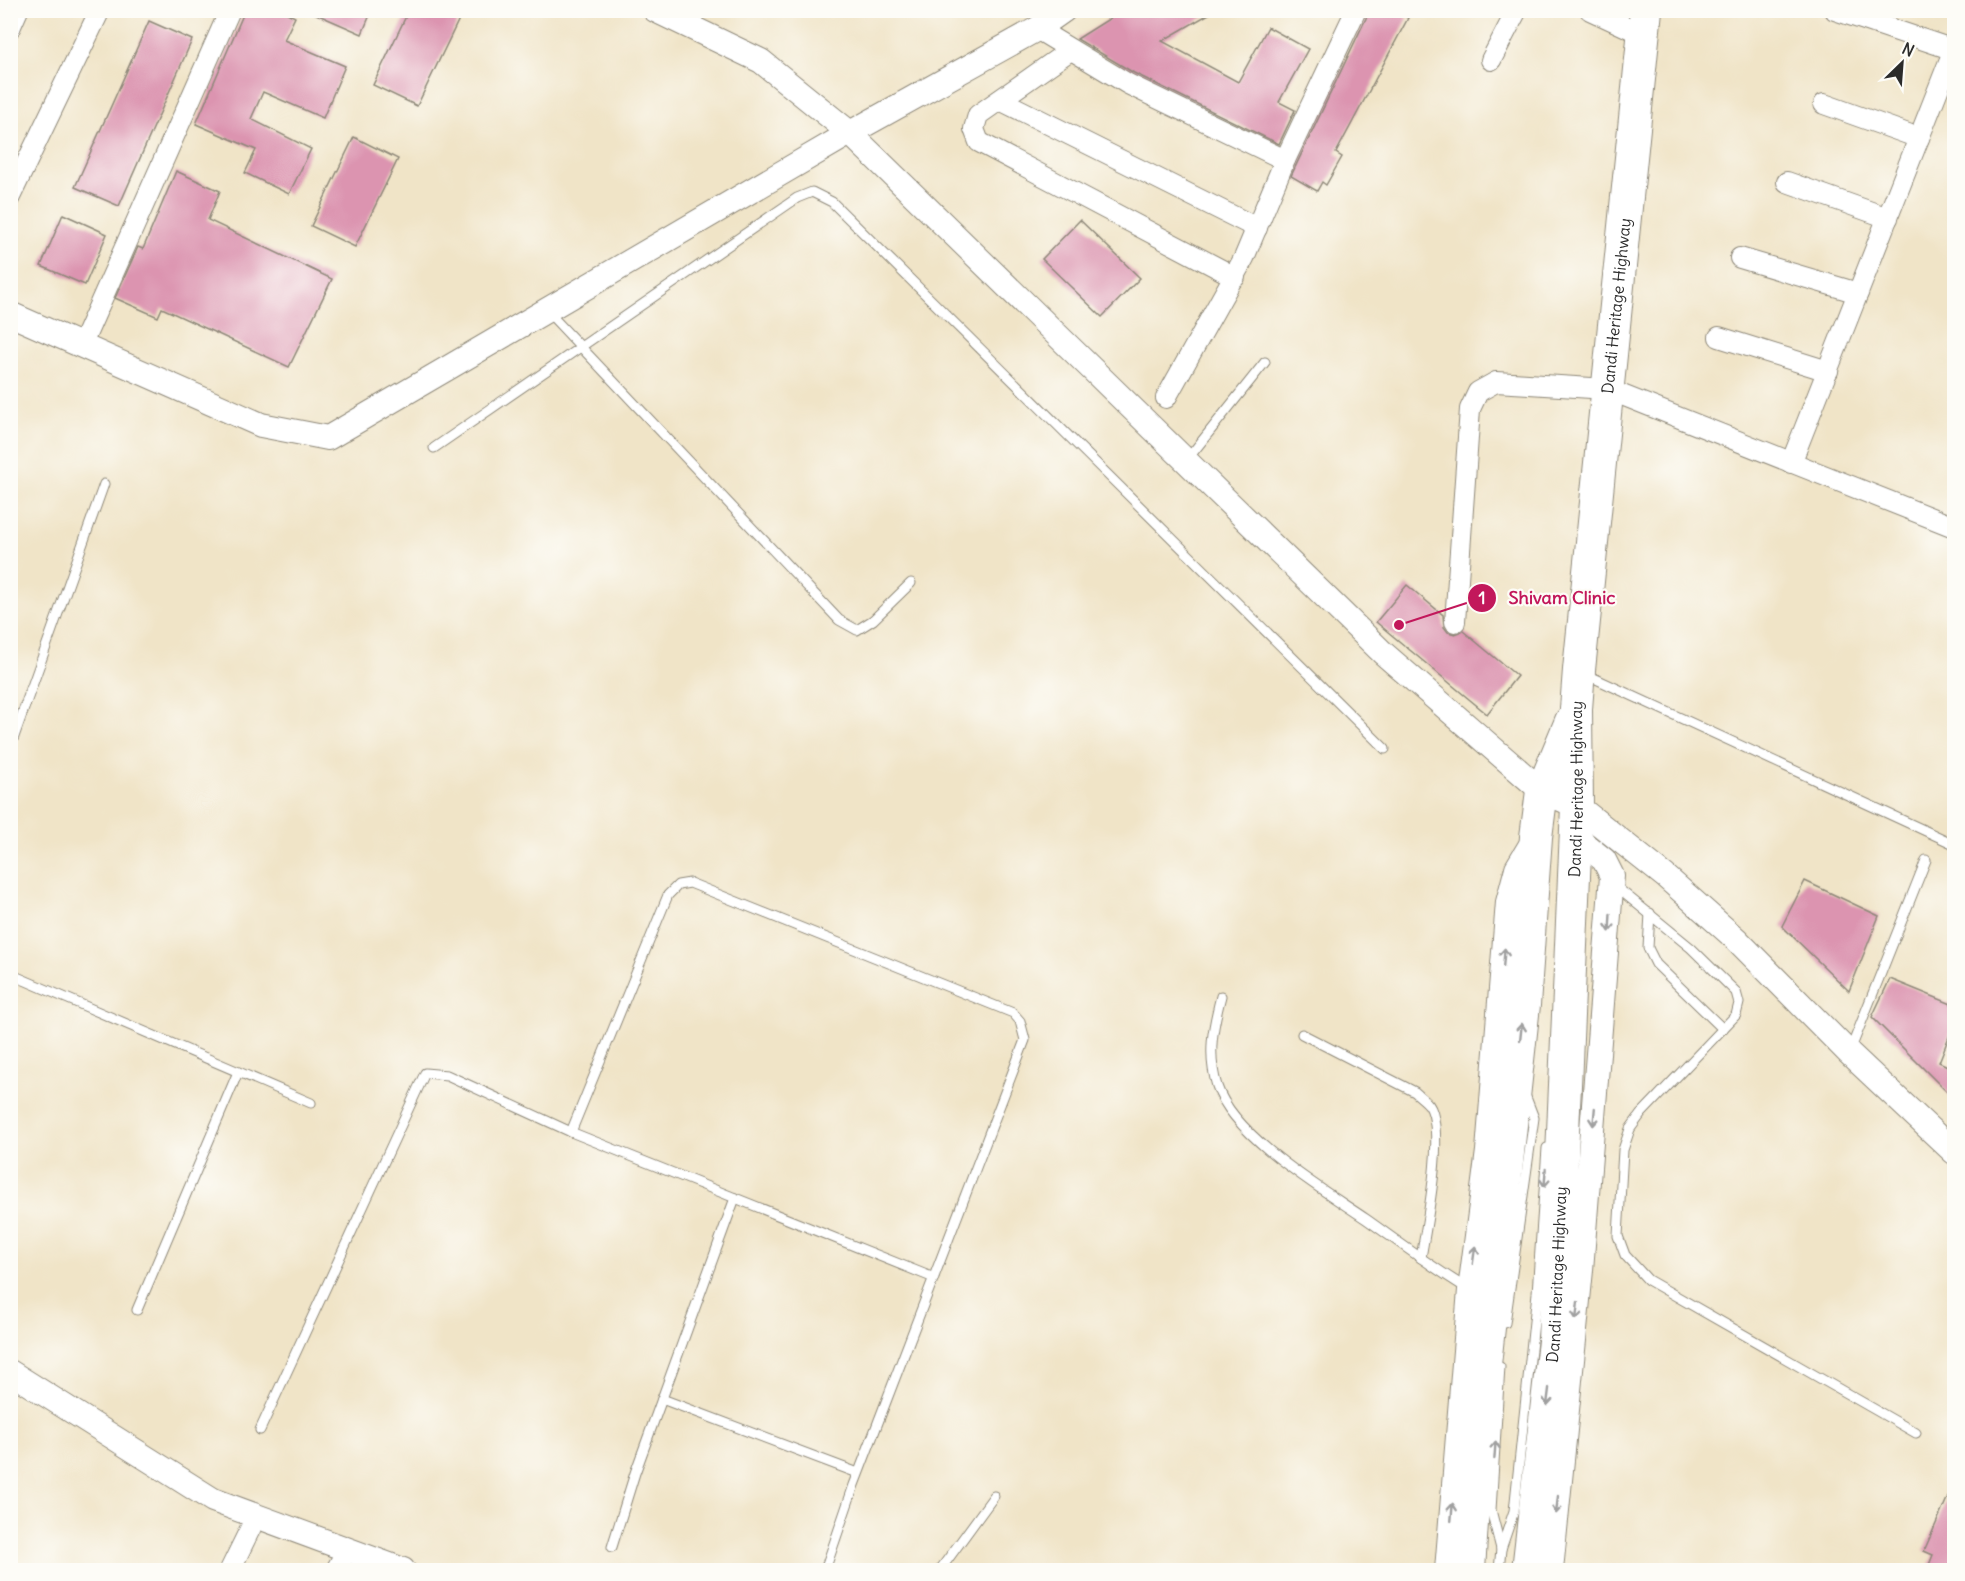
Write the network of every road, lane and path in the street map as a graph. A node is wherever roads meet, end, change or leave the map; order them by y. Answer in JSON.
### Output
{"nodes":[{"id":1,"x":18,"y":10,"type":"edge"},
{"id":2,"x":100,"y":10,"type":"edge"},
{"id":3,"x":230,"y":10,"type":"edge"},
{"id":4,"x":655,"y":10,"type":"edge"},
{"id":5,"x":1064,"y":10,"type":"edge"},
{"id":6,"x":1356,"y":10,"type":"edge"},
{"id":7,"x":1516,"y":10,"type":"edge"},
{"id":8,"x":1590,"y":10,"type":"edge"},
{"id":9,"x":1835,"y":10,"type":"edge"},
{"id":10,"x":1645,"y":23,"type":"edge"},
{"id":11,"x":10,"y":28,"type":"edge"},
{"id":12,"x":1037,"y":29,"type":"junction"},
{"id":13,"x":1954,"y":50,"type":"edge"},
{"id":14,"x":1069,"y":51,"type":"junction"},
{"id":15,"x":1491,"y":60,"type":"dead end"},
{"id":16,"x":1000,"y":100,"type":"junction"},
{"id":17,"x":1824,"y":104,"type":"dead end"},
{"id":18,"x":850,"y":133,"type":"junction"},
{"id":19,"x":1919,"y":138,"type":"junction"},
{"id":20,"x":1285,"y":160,"type":"junction"},
{"id":21,"x":1787,"y":182,"type":"dead end"},
{"id":22,"x":10,"y":197,"type":"edge"},
{"id":23,"x":1888,"y":218,"type":"junction"},
{"id":24,"x":1257,"y":228,"type":"junction"},
{"id":25,"x":1740,"y":258,"type":"dead end"},
{"id":26,"x":1235,"y":277,"type":"junction"},
{"id":27,"x":1858,"y":293,"type":"junction"},
{"id":28,"x":546,"y":311,"type":"junction"},
{"id":29,"x":11,"y":314,"type":"edge"},
{"id":30,"x":1719,"y":337,"type":"dead end"},
{"id":31,"x":82,"y":344,"type":"junction"},
{"id":32,"x":580,"y":346,"type":"junction"},
{"id":33,"x":1265,"y":362,"type":"dead end"},
{"id":34,"x":1828,"y":371,"type":"junction"},
{"id":35,"x":1606,"y":389,"type":"junction"},
{"id":36,"x":1166,"y":398,"type":"dead end"},
{"id":37,"x":434,"y":448,"type":"dead end"},
{"id":38,"x":1186,"y":461,"type":"junction"},
{"id":39,"x":1791,"y":463,"type":"junction"},
{"id":40,"x":104,"y":483,"type":"dead end"},
{"id":41,"x":1954,"y":527,"type":"edge"},
{"id":42,"x":911,"y":584,"type":"dead end"},
{"id":43,"x":1455,"y":621,"type":"dead end"},
{"id":44,"x":1579,"y":670,"type":"junction"},
{"id":45,"x":1576,"y":709,"type":"junction"},
{"id":46,"x":10,"y":748,"type":"edge"},
{"id":47,"x":1385,"y":749,"type":"dead end"},
{"id":48,"x":1542,"y":791,"type":"junction"},
{"id":49,"x":1577,"y":806,"type":"junction"},
{"id":50,"x":1536,"y":837,"type":"junction"},
{"id":51,"x":1576,"y":838,"type":"junction"},
{"id":52,"x":1954,"y":844,"type":"edge"},
{"id":53,"x":1926,"y":860,"type":"dead end"},
{"id":54,"x":1612,"y":883,"type":"junction"},
{"id":55,"x":1650,"y":913,"type":"junction"},
{"id":56,"x":10,"y":974,"type":"edge"},
{"id":57,"x":1221,"y":996,"type":"dead end"},
{"id":58,"x":1723,"y":1029,"type":"junction"},
{"id":59,"x":1302,"y":1034,"type":"dead end"},
{"id":60,"x":1850,"y":1053,"type":"junction"},
{"id":61,"x":238,"y":1071,"type":"junction"},
{"id":62,"x":1516,"y":1077,"type":"junction"},
{"id":63,"x":311,"y":1103,"type":"dead end"},
{"id":64,"x":571,"y":1132,"type":"junction"},
{"id":65,"x":1547,"y":1137,"type":"dead end"},
{"id":66,"x":1954,"y":1152,"type":"edge"},
{"id":67,"x":735,"y":1198,"type":"junction"},
{"id":68,"x":1421,"y":1258,"type":"junction"},
{"id":69,"x":934,"y":1278,"type":"junction"},
{"id":70,"x":1480,"y":1296,"type":"junction"},
{"id":71,"x":137,"y":1310,"type":"dead end"},
{"id":72,"x":1503,"y":1339,"type":"dead end"},
{"id":73,"x":1501,"y":1351,"type":"dead end"},
{"id":74,"x":10,"y":1372,"type":"edge"},
{"id":75,"x":662,"y":1399,"type":"junction"},
{"id":76,"x":260,"y":1430,"type":"dead end"},
{"id":77,"x":1916,"y":1433,"type":"dead end"},
{"id":78,"x":858,"y":1473,"type":"junction"},
{"id":79,"x":994,"y":1496,"type":"dead end"},
{"id":80,"x":257,"y":1515,"type":"junction"},
{"id":81,"x":612,"y":1547,"type":"dead end"},
{"id":82,"x":1501,"y":1549,"type":"junction"},
{"id":83,"x":341,"y":1560,"type":"edge"},
{"id":84,"x":230,"y":1570,"type":"edge"},
{"id":85,"x":403,"y":1570,"type":"edge"},
{"id":86,"x":825,"y":1570,"type":"edge"},
{"id":87,"x":940,"y":1570,"type":"edge"},
{"id":88,"x":1447,"y":1570,"type":"edge"},
{"id":89,"x":1469,"y":1570,"type":"edge"},
{"id":90,"x":1499,"y":1570,"type":"edge"},
{"id":91,"x":1528,"y":1570,"type":"edge"},
{"id":92,"x":1551,"y":1570,"type":"edge"}],
"edges":[{"from":1,"to":11,"type":"street"},
{"from":2,"to":22,"type":"street"},
{"from":3,"to":31,"type":"street"},
{"from":4,"to":18,"type":"street"},
{"from":5,"to":12,"type":"street"},
{"from":6,"to":20,"type":"street"},
{"from":7,"to":15,"type":"street"},
{"from":8,"to":10,"type":"street"},
{"from":9,"to":13,"type":"street"},
{"from":10,"to":35,"type":"highway","name":"Dandi Heritage Highway"},
{"from":12,"to":14,"type":"street"},
{"from":12,"to":18,"type":"street"},
{"from":13,"to":19,"type":"street"},
{"from":14,"to":16,"type":"street"},
{"from":14,"to":20,"type":"street"},
{"from":16,"to":24,"type":"street"},
{"from":16,"to":26,"type":"street"},
{"from":17,"to":19,"type":"street"},
{"from":18,"to":28,"type":"street"},
{"from":18,"to":38,"type":"street"},
{"from":19,"to":23,"type":"street"},
{"from":20,"to":24,"type":"street"},
{"from":21,"to":23,"type":"street"},
{"from":23,"to":27,"type":"street"},
{"from":24,"to":26,"type":"street"},
{"from":25,"to":27,"type":"street"},
{"from":26,"to":36,"type":"street"},
{"from":27,"to":34,"type":"street"},
{"from":28,"to":31,"type":"street"},
{"from":28,"to":32,"type":"lane"},
{"from":29,"to":31,"type":"street"},
{"from":30,"to":34,"type":"street"},
{"from":32,"to":37,"type":"lane"},
{"from":32,"to":42,"type":"lane"},
{"from":32,"to":47,"type":"lane"},
{"from":33,"to":38,"type":"lane"},
{"from":34,"to":39,"type":"street"},
{"from":35,"to":39,"type":"street"},
{"from":35,"to":43,"type":"street"},
{"from":35,"to":44,"type":"highway","name":"Dandi Heritage Highway"},
{"from":38,"to":48,"type":"street"},
{"from":39,"to":41,"type":"street"},
{"from":40,"to":46,"type":"lane"},
{"from":44,"to":45,"type":"highway","name":"Dandi Heritage Highway"},
{"from":44,"to":52,"type":"lane"},
{"from":45,"to":48,"type":"highway"},
{"from":45,"to":49,"type":"highway","name":"Dandi Heritage Highway"},
{"from":48,"to":49,"type":"street"},
{"from":48,"to":50,"type":"highway"},
{"from":49,"to":51,"type":"highway","name":"Dandi Heritage Highway"},
{"from":49,"to":60,"type":"street"},
{"from":62,"to":50,"type":"highway","one_way":true},
{"from":70,"to":50,"type":"street","one_way":true},
{"from":51,"to":54,"type":"street"},
{"from":51,"to":91,"type":"highway","name":"Dandi Heritage Highway","one_way":true},
{"from":53,"to":60,"type":"lane"},
{"from":54,"to":55,"type":"lane"},
{"from":54,"to":92,"type":"street","one_way":true},
{"from":55,"to":58,"type":"lane"},
{"from":55,"to":58,"type":"lane"},
{"from":56,"to":61,"type":"lane"},
{"from":57,"to":68,"type":"lane"},
{"from":58,"to":77,"type":"lane"},
{"from":59,"to":68,"type":"lane"},
{"from":60,"to":66,"type":"street"},
{"from":61,"to":63,"type":"lane"},
{"from":61,"to":71,"type":"lane"},
{"from":62,"to":70,"type":"highway"},
{"from":62,"to":72,"type":"lane"},
{"from":64,"to":67,"type":"lane"},
{"from":64,"to":69,"type":"lane"},
{"from":64,"to":76,"type":"lane"},
{"from":65,"to":82,"type":"lane","one_way":true},
{"from":67,"to":69,"type":"lane"},
{"from":67,"to":75,"type":"lane"},
{"from":68,"to":70,"type":"lane"},
{"from":69,"to":78,"type":"lane"},
{"from":88,"to":70,"type":"street","one_way":true},
{"from":70,"to":89,"type":"highway"},
{"from":82,"to":73,"type":"lane","one_way":true},
{"from":74,"to":80,"type":"street"},
{"from":75,"to":78,"type":"lane"},
{"from":75,"to":81,"type":"lane"},
{"from":78,"to":86,"type":"lane"},
{"from":79,"to":87,"type":"lane"},
{"from":80,"to":83,"type":"street"},
{"from":80,"to":84,"type":"street"},
{"from":82,"to":90,"type":"lane"},
{"from":83,"to":85,"type":"street"}]}
